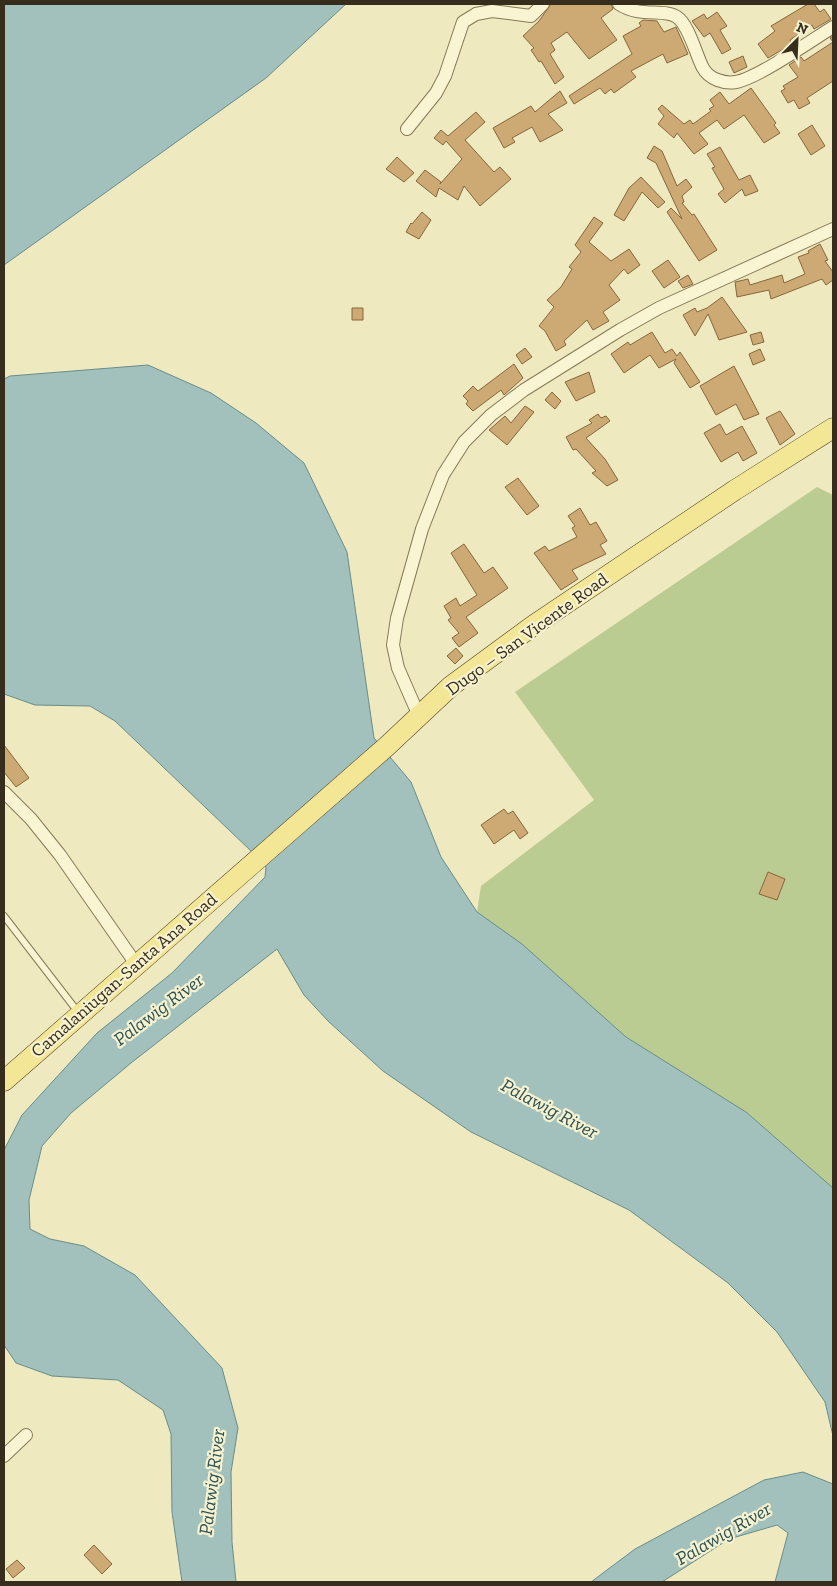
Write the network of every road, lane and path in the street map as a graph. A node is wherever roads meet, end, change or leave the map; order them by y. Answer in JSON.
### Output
{"nodes":[{"id":1,"x":543,"y":4,"type":"edge"},
{"id":2,"x":618,"y":4,"type":"edge"},
{"id":3,"x":833,"y":27,"type":"edge"},
{"id":4,"x":407,"y":129,"type":"dead end"},
{"id":5,"x":833,"y":229,"type":"edge"},
{"id":6,"x":833,"y":428,"type":"edge"},
{"id":7,"x":419,"y":716,"type":"junction"},
{"id":8,"x":4,"y":792,"type":"edge"},
{"id":9,"x":244,"y":869,"type":"joint"},
{"id":10,"x":4,"y":916,"type":"edge"},
{"id":11,"x":136,"y":964,"type":"junction"},
{"id":12,"x":80,"y":1014,"type":"junction"},
{"id":13,"x":4,"y":1081,"type":"edge"},
{"id":14,"x":26,"y":1436,"type":"dead end"},
{"id":15,"x":4,"y":1456,"type":"edge"}],
"edges":[{"from":1,"to":4,"type":"street"},
{"from":2,"to":3,"type":"street"},
{"from":5,"to":7,"type":"street"},
{"from":6,"to":7,"type":"main road","name":"Dugo – San Vicente Road"},
{"from":7,"to":9,"type":"main road","name":"Dugo – San Vicente Road"},
{"from":8,"to":11,"type":"street"},
{"from":9,"to":11,"type":"main road","name":"Camalaniugan-Santa Ana Road"},
{"from":10,"to":12,"type":"lane"},
{"from":11,"to":12,"type":"main road","name":"Camalaniugan-Santa Ana Road"},
{"from":12,"to":13,"type":"main road","name":"Camalaniugan-Santa Ana Road"},
{"from":14,"to":15,"type":"street"}]}
